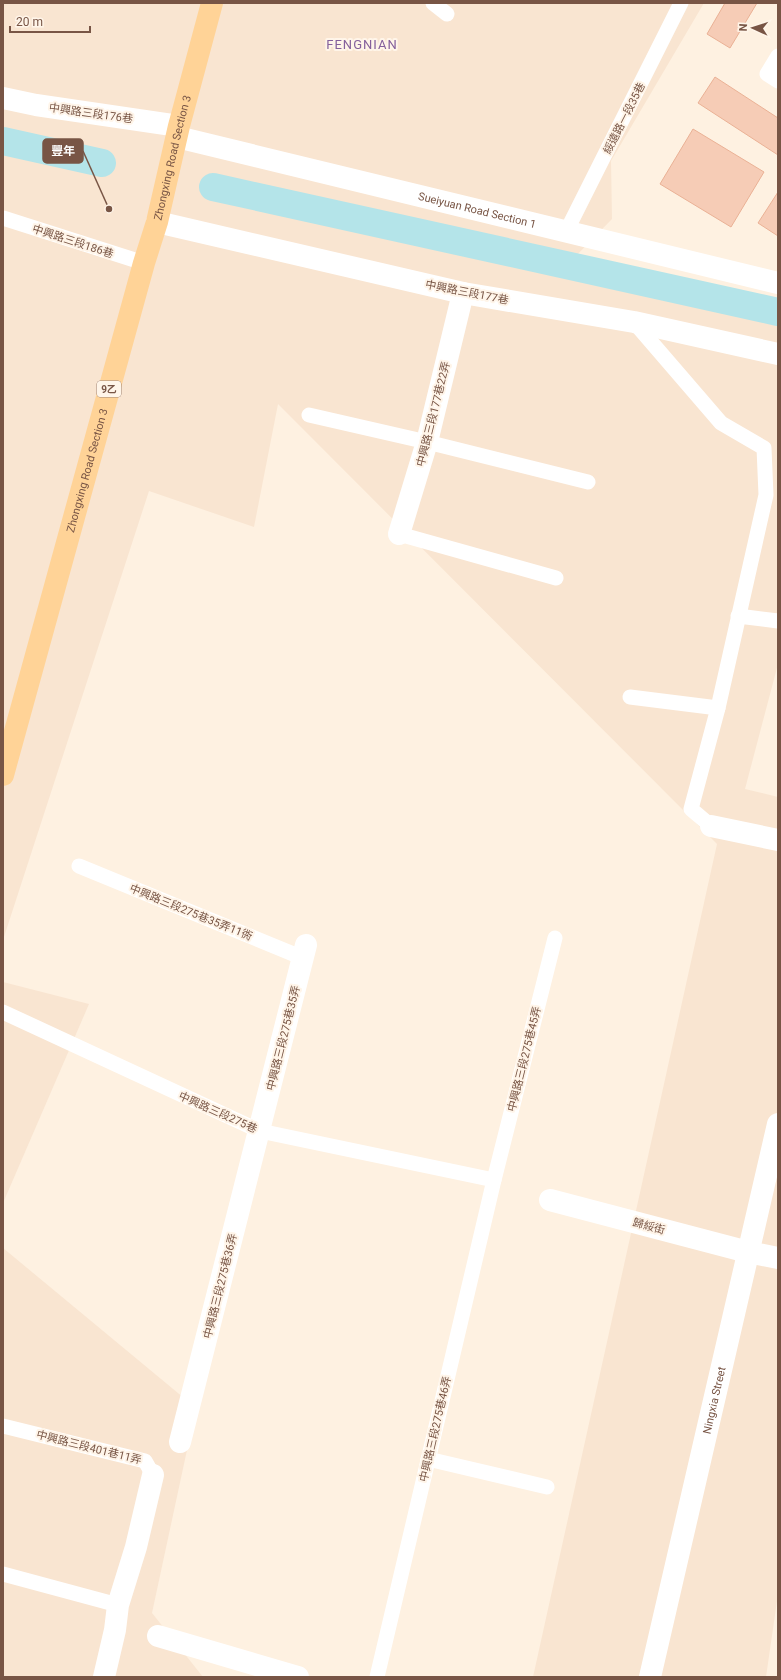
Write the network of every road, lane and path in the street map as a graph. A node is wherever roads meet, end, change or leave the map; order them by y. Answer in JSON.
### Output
{"nodes":[{"id":1,"x":212,"y":3,"type":"edge"},
{"id":2,"x":432,"y":3,"type":"edge"},
{"id":3,"x":681,"y":3,"type":"edge"},
{"id":4,"x":446,"y":14,"type":"dead end"},
{"id":5,"x":778,"y":56,"type":"edge"},
{"id":6,"x":778,"y":81,"type":"edge"},
{"id":7,"x":3,"y":98,"type":"edge"},
{"id":8,"x":178,"y":132,"type":"junction"},
{"id":9,"x":3,"y":218,"type":"edge"},
{"id":10,"x":157,"y":222,"type":"junction"},
{"id":11,"x":566,"y":232,"type":"junction"},
{"id":12,"x":144,"y":263,"type":"junction"},
{"id":13,"x":778,"y":283,"type":"edge"},
{"id":14,"x":463,"y":293,"type":"junction"},
{"id":15,"x":634,"y":322,"type":"junction"},
{"id":16,"x":778,"y":354,"type":"edge"},
{"id":17,"x":309,"y":415,"type":"dead end"},
{"id":18,"x":427,"y":442,"type":"junction"},
{"id":19,"x":588,"y":482,"type":"dead end"},
{"id":20,"x":399,"y":534,"type":"joint"},
{"id":21,"x":556,"y":578,"type":"dead end"},
{"id":22,"x":738,"y":616,"type":"junction"},
{"id":23,"x":778,"y":621,"type":"edge"},
{"id":24,"x":630,"y":697,"type":"dead end"},
{"id":25,"x":718,"y":708,"type":"junction"},
{"id":26,"x":3,"y":774,"type":"edge"},
{"id":27,"x":711,"y":826,"type":"joint"},
{"id":28,"x":778,"y":840,"type":"edge"},
{"id":29,"x":79,"y":866,"type":"dead end"},
{"id":30,"x":555,"y":938,"type":"dead end"},
{"id":31,"x":304,"y":951,"type":"joint"},
{"id":32,"x":3,"y":1012,"type":"edge"},
{"id":33,"x":778,"y":1124,"type":"edge"},
{"id":34,"x":260,"y":1131,"type":"junction"},
{"id":35,"x":494,"y":1180,"type":"junction"},
{"id":36,"x":550,"y":1200,"type":"dead end"},
{"id":37,"x":748,"y":1252,"type":"junction"},
{"id":38,"x":778,"y":1258,"type":"edge"},
{"id":39,"x":3,"y":1426,"type":"edge"},
{"id":40,"x":180,"y":1442,"type":"dead end"},
{"id":41,"x":428,"y":1459,"type":"junction"},
{"id":42,"x":153,"y":1475,"type":"joint"},
{"id":43,"x":547,"y":1487,"type":"dead end"},
{"id":44,"x":3,"y":1574,"type":"edge"},
{"id":45,"x":118,"y":1605,"type":"junction"},
{"id":46,"x":158,"y":1636,"type":"dead end"},
{"id":47,"x":104,"y":1677,"type":"edge"},
{"id":48,"x":298,"y":1677,"type":"edge"},
{"id":49,"x":377,"y":1677,"type":"edge"},
{"id":50,"x":650,"y":1677,"type":"edge"}],
"edges":[{"from":1,"to":8,"type":"main road","name":"Zhongxing Road Section 3","number":"9乙"},
{"from":2,"to":4,"type":"lane"},
{"from":3,"to":11,"type":"lane","name":"綏遠路一段35巷"},
{"from":5,"to":6,"type":"lane"},
{"from":7,"to":8,"type":"street","name":"中興路三段176巷"},
{"from":8,"to":10,"type":"main road","name":"Zhongxing Road Section 3","number":"9乙"},
{"from":8,"to":11,"type":"street","name":"Sueiyuan Road Section 1"},
{"from":9,"to":12,"type":"lane","name":"中興路三段186巷"},
{"from":10,"to":12,"type":"main road","name":"Zhongxing Road Section 3","number":"9乙"},
{"from":10,"to":14,"type":"street","name":"中興路三段177巷"},
{"from":11,"to":13,"type":"street","name":"Sueiyuan Road Section 1"},
{"from":12,"to":26,"type":"main road","name":"Zhongxing Road Section 3","number":"9乙"},
{"from":14,"to":15,"type":"street","name":"中興路三段177巷"},
{"from":14,"to":18,"type":"street","name":"中興路三段177巷22弄"},
{"from":15,"to":16,"type":"street","name":"中興路三段177巷"},
{"from":15,"to":22,"type":"lane"},
{"from":17,"to":18,"type":"lane"},
{"from":18,"to":19,"type":"lane"},
{"from":18,"to":20,"type":"street","name":"中興路三段177巷22弄"},
{"from":20,"to":21,"type":"lane"},
{"from":22,"to":23,"type":"lane"},
{"from":22,"to":25,"type":"lane"},
{"from":24,"to":25,"type":"lane"},
{"from":25,"to":27,"type":"lane"},
{"from":27,"to":28,"type":"street"},
{"from":29,"to":31,"type":"lane","name":"中興路三段275巷35弄11衖"},
{"from":30,"to":35,"type":"lane","name":"中興路三段275巷45弄"},
{"from":31,"to":34,"type":"street","name":"中興路三段275巷35弄"},
{"from":32,"to":34,"type":"lane","name":"中興路三段275巷"},
{"from":33,"to":37,"type":"street","name":"Ningxia Street"},
{"from":34,"to":35,"type":"lane","name":"中興路三段275巷"},
{"from":34,"to":40,"type":"street","name":"中興路三段275巷36弄"},
{"from":35,"to":41,"type":"lane","name":"中興路三段275巷46弄"},
{"from":36,"to":37,"type":"street","name":"歸綏街"},
{"from":37,"to":38,"type":"street","name":"歸綏街"},
{"from":37,"to":50,"type":"street","name":"Ningxia Street"},
{"from":39,"to":42,"type":"lane","name":"中興路三段401巷11弄"},
{"from":41,"to":43,"type":"lane"},
{"from":41,"to":49,"type":"lane","name":"中興路三段275巷46弄"},
{"from":42,"to":45,"type":"street","name":"中興路三段401巷11弄"},
{"from":44,"to":45,"type":"lane"},
{"from":45,"to":47,"type":"street","name":"中興路三段401巷11弄"},
{"from":46,"to":48,"type":"street"}]}
